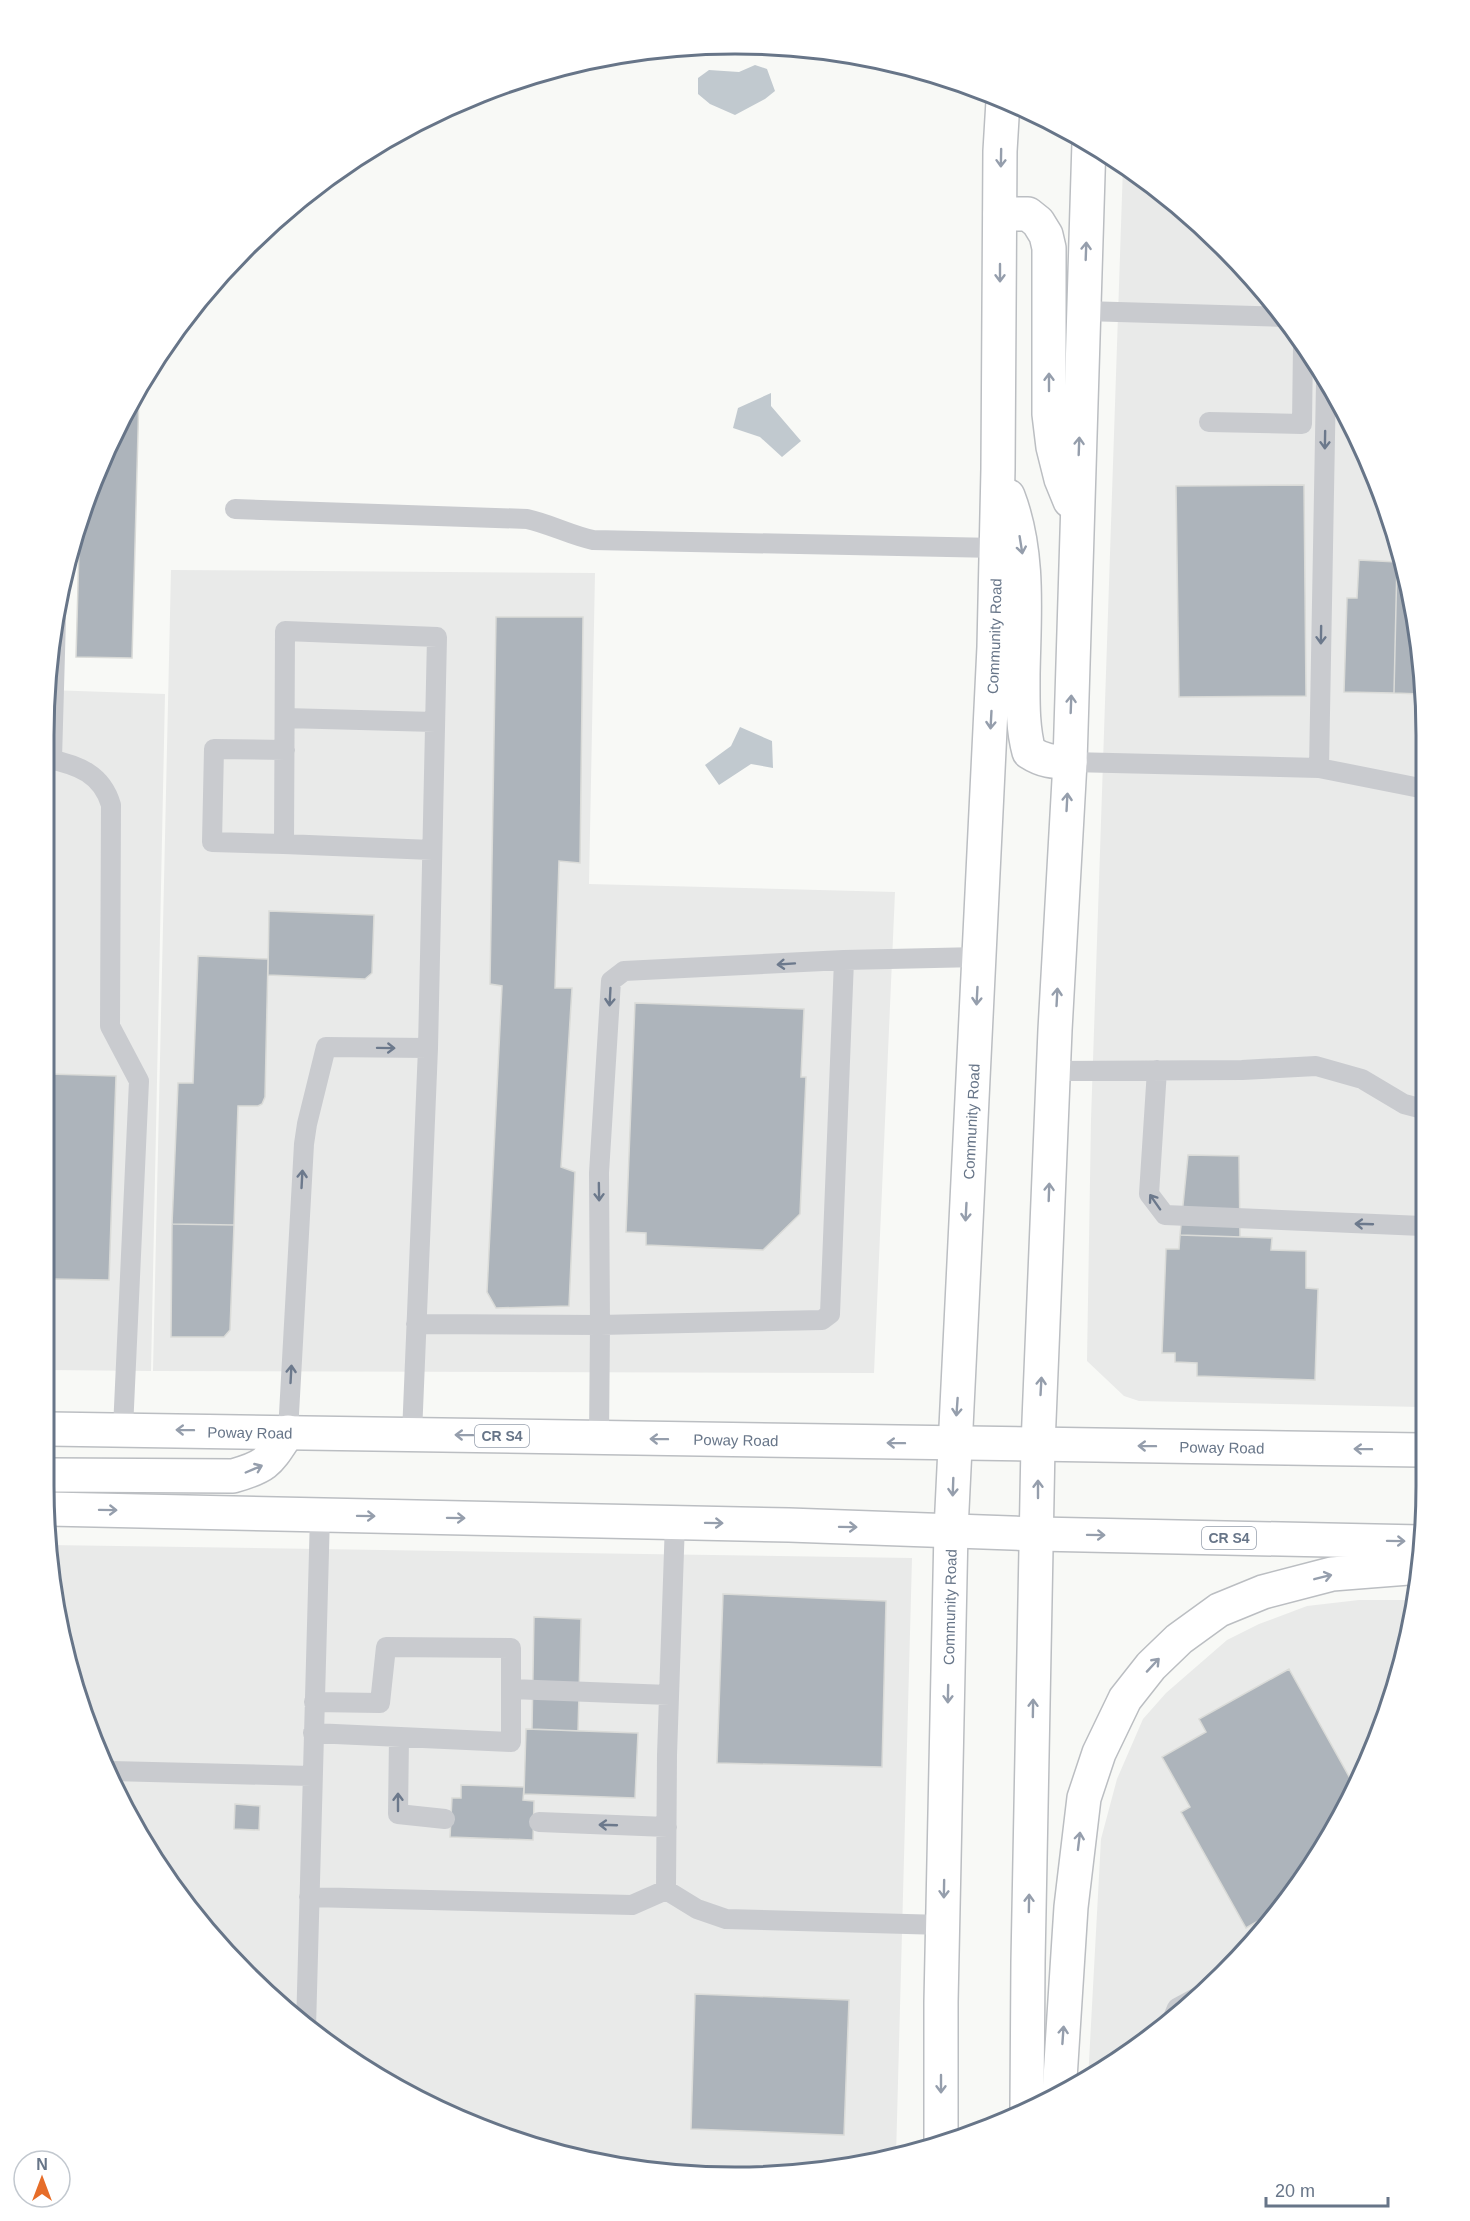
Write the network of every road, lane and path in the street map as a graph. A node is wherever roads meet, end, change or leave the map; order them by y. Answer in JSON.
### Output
{"nodes":[{"id":1,"x":1003,"y":109,"type":"edge"},
{"id":2,"x":1089,"y":153,"type":"edge"},
{"id":3,"x":1000,"y":214,"type":"junction"},
{"id":4,"x":1084,"y":311,"type":"junction"},
{"id":5,"x":1272,"y":317,"type":"edge"},
{"id":6,"x":1303,"y":360,"type":"edge"},
{"id":7,"x":1326,"y":395,"type":"edge"},
{"id":8,"x":1209,"y":422,"type":"dead end"},
{"id":9,"x":998,"y":470,"type":"junction"},
{"id":10,"x":235,"y":508,"type":"dead end"},
{"id":11,"x":1077,"y":520,"type":"junction"},
{"id":12,"x":997,"y":548,"type":"junction"},
{"id":13,"x":285,"y":718,"type":"junction"},
{"id":14,"x":435,"y":722,"type":"junction"},
{"id":15,"x":285,"y":750,"type":"junction"},
{"id":16,"x":54,"y":760,"type":"edge"},
{"id":17,"x":1070,"y":762,"type":"junction"},
{"id":18,"x":1319,"y":768,"type":"junction"},
{"id":19,"x":1416,"y":787,"type":"edge"},
{"id":20,"x":284,"y":844,"type":"junction"},
{"id":21,"x":432,"y":850,"type":"junction"},
{"id":22,"x":979,"y":957,"type":"junction"},
{"id":23,"x":844,"y":960,"type":"junction"},
{"id":24,"x":428,"y":1048,"type":"junction"},
{"id":25,"x":1157,"y":1070,"type":"junction"},
{"id":26,"x":1054,"y":1071,"type":"junction"},
{"id":27,"x":1416,"y":1107,"type":"edge"},
{"id":28,"x":1416,"y":1226,"type":"edge"},
{"id":29,"x":416,"y":1324,"type":"junction"},
{"id":30,"x":600,"y":1325,"type":"junction"},
{"id":31,"x":54,"y":1429,"type":"edge"},
{"id":32,"x":123,"y":1429,"type":"junction"},
{"id":33,"x":288,"y":1432,"type":"junction"},
{"id":34,"x":412,"y":1434,"type":"junction"},
{"id":35,"x":599,"y":1438,"type":"junction"},
{"id":36,"x":954,"y":1444,"type":"junction"},
{"id":37,"x":1038,"y":1445,"type":"junction"},
{"id":38,"x":1416,"y":1450,"type":"edge"},
{"id":39,"x":54,"y":1475,"type":"edge"},
{"id":40,"x":55,"y":1509,"type":"edge"},
{"id":41,"x":320,"y":1515,"type":"junction"},
{"id":42,"x":675,"y":1522,"type":"junction"},
{"id":43,"x":951,"y":1530,"type":"junction"},
{"id":44,"x":1038,"y":1534,"type":"junction"},
{"id":45,"x":1414,"y":1542,"type":"edge"},
{"id":46,"x":1411,"y":1568,"type":"edge"},
{"id":47,"x":511,"y":1689,"type":"junction"},
{"id":48,"x":669,"y":1695,"type":"junction"},
{"id":49,"x":314,"y":1702,"type":"junction"},
{"id":50,"x":313,"y":1733,"type":"junction"},
{"id":51,"x":399,"y":1737,"type":"junction"},
{"id":52,"x":117,"y":1771,"type":"edge"},
{"id":53,"x":311,"y":1776,"type":"junction"},
{"id":54,"x":445,"y":1819,"type":"dead end"},
{"id":55,"x":539,"y":1822,"type":"dead end"},
{"id":56,"x":667,"y":1827,"type":"junction"},
{"id":57,"x":666,"y":1890,"type":"junction"},
{"id":58,"x":309,"y":1897,"type":"junction"},
{"id":59,"x":943,"y":1925,"type":"junction"},
{"id":60,"x":306,"y":2015,"type":"edge"},
{"id":61,"x":1060,"y":2085,"type":"edge"},
{"id":62,"x":1027,"y":2101,"type":"edge"},
{"id":63,"x":941,"y":2135,"type":"edge"}],
"edges":[{"from":1,"to":3,"type":"main road","name":"Community Road","one_way":true},
{"from":4,"to":2,"type":"main road","one_way":true},
{"from":3,"to":9,"type":"main road","name":"Community Road","one_way":true},
{"from":11,"to":3,"type":"main road","one_way":true},
{"from":4,"to":5,"type":"lane"},
{"from":11,"to":4,"type":"main road","one_way":true},
{"from":6,"to":8,"type":"lane"},
{"from":7,"to":18,"type":"lane","one_way":true},
{"from":9,"to":12,"type":"main road","name":"Community Road"},
{"from":9,"to":17,"type":"main road","one_way":true},
{"from":10,"to":12,"type":"lane"},
{"from":17,"to":11,"type":"main road","one_way":true},
{"from":12,"to":22,"type":"main road","name":"Community Road","one_way":true},
{"from":13,"to":14,"type":"lane"},
{"from":13,"to":14,"type":"lane"},
{"from":13,"to":15,"type":"lane"},
{"from":14,"to":21,"type":"lane"},
{"from":15,"to":20,"type":"lane"},
{"from":15,"to":20,"type":"lane"},
{"from":16,"to":32,"type":"lane"},
{"from":17,"to":18,"type":"lane"},
{"from":26,"to":17,"type":"main road","one_way":true},
{"from":18,"to":19,"type":"lane"},
{"from":20,"to":21,"type":"lane"},
{"from":21,"to":24,"type":"lane"},
{"from":22,"to":23,"type":"lane"},
{"from":22,"to":36,"type":"main road","name":"Community Road","one_way":true},
{"from":23,"to":30,"type":"lane","one_way":true},
{"from":23,"to":30,"type":"lane"},
{"from":24,"to":29,"type":"lane"},
{"from":33,"to":24,"type":"lane","one_way":true},
{"from":25,"to":26,"type":"lane"},
{"from":25,"to":27,"type":"lane"},
{"from":28,"to":25,"type":"lane","one_way":true},
{"from":37,"to":26,"type":"main road","one_way":true},
{"from":29,"to":30,"type":"lane"},
{"from":29,"to":34,"type":"lane"},
{"from":30,"to":35,"type":"lane"},
{"from":31,"to":32,"type":"main road","name":"Poway Road","number":"CR S4"},
{"from":33,"to":32,"type":"main road","name":"Poway Road","number":"CR S4","one_way":true},
{"from":33,"to":34,"type":"main road","name":"Poway Road","number":"CR S4"},
{"from":39,"to":33,"type":"main road","one_way":true},
{"from":35,"to":34,"type":"main road","name":"Poway Road","number":"CR S4","one_way":true},
{"from":36,"to":35,"type":"main road","name":"Poway Road","number":"CR S4","one_way":true},
{"from":36,"to":37,"type":"main road","name":"Poway Road","number":"CR S4"},
{"from":36,"to":43,"type":"main road","name":"Community Road","one_way":true},
{"from":38,"to":37,"type":"main road","name":"Poway Road","number":"CR S4","one_way":true},
{"from":44,"to":37,"type":"main road","one_way":true},
{"from":40,"to":41,"type":"main road","number":"CR S4","one_way":true},
{"from":41,"to":42,"type":"main road","number":"CR S4","one_way":true},
{"from":41,"to":49,"type":"lane"},
{"from":42,"to":43,"type":"main road","number":"CR S4","one_way":true},
{"from":42,"to":48,"type":"lane"},
{"from":43,"to":44,"type":"main road","number":"CR S4"},
{"from":43,"to":59,"type":"main road","name":"Community Road","one_way":true},
{"from":44,"to":45,"type":"main road","number":"CR S4","one_way":true},
{"from":62,"to":44,"type":"main road","one_way":true},
{"from":61,"to":46,"type":"main road","one_way":true},
{"from":47,"to":48,"type":"lane"},
{"from":47,"to":49,"type":"lane"},
{"from":47,"to":51,"type":"lane"},
{"from":48,"to":56,"type":"lane"},
{"from":49,"to":50,"type":"lane"},
{"from":50,"to":51,"type":"lane"},
{"from":50,"to":53,"type":"lane"},
{"from":54,"to":51,"type":"lane","one_way":true},
{"from":52,"to":53,"type":"lane"},
{"from":53,"to":58,"type":"lane"},
{"from":56,"to":55,"type":"lane","one_way":true},
{"from":56,"to":57,"type":"lane"},
{"from":57,"to":58,"type":"lane"},
{"from":57,"to":59,"type":"lane"},
{"from":58,"to":60,"type":"lane"},
{"from":59,"to":63,"type":"main road","name":"Community Road","one_way":true}]}
